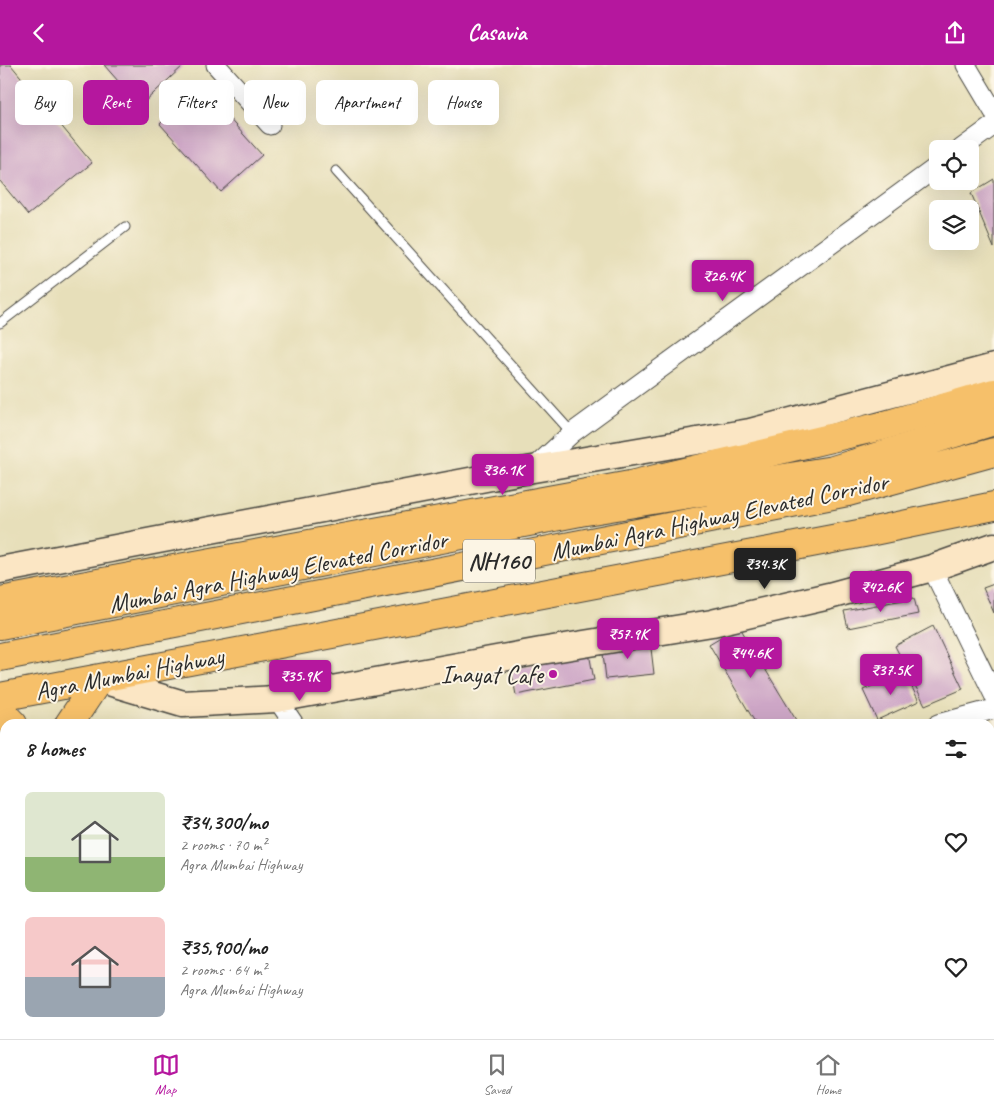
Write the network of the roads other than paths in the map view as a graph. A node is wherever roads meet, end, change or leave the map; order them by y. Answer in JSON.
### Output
{"nodes":[{"id":1,"x":216,"y":65,"type":"edge"},
{"id":2,"x":966,"y":65,"type":"edge"},
{"id":3,"x":244,"y":96,"type":"edge"},
{"id":4,"x":994,"y":112,"type":"edge"},
{"id":5,"x":994,"y":125,"type":"edge"},
{"id":6,"x":973,"y":140,"type":"edge"},
{"id":7,"x":336,"y":171,"type":"dead end"},
{"id":8,"x":929,"y":173,"type":"edge"},
{"id":9,"x":125,"y":227,"type":"dead end"},
{"id":10,"x":0,"y":323,"type":"edge"},
{"id":11,"x":994,"y":367,"type":"edge"},
{"id":12,"x":994,"y":393,"type":"edge"},
{"id":13,"x":994,"y":421,"type":"edge"},
{"id":14,"x":572,"y":433,"type":"junction"},
{"id":15,"x":994,"y":452,"type":"edge"},
{"id":16,"x":533,"y":469,"type":"junction"},
{"id":17,"x":994,"y":506,"type":"edge"},
{"id":18,"x":994,"y":546,"type":"edge"},
{"id":19,"x":932,"y":568,"type":"junction"},
{"id":20,"x":0,"y":570,"type":"edge"},
{"id":21,"x":0,"y":601,"type":"edge"},
{"id":22,"x":0,"y":625,"type":"edge"},
{"id":23,"x":0,"y":657,"type":"edge"},
{"id":24,"x":99,"y":679,"type":"junction"},
{"id":25,"x":994,"y":695,"type":"edge"},
{"id":26,"x":0,"y":697,"type":"edge"},
{"id":27,"x":277,"y":699,"type":"junction"},
{"id":28,"x":994,"y":709,"type":"edge"},
{"id":29,"x":72,"y":719,"type":"edge"},
{"id":30,"x":291,"y":719,"type":"edge"},
{"id":31,"x":957,"y":719,"type":"edge"}],
"edges":[{"from":1,"to":3,"type":"street"},
{"from":2,"to":4,"type":"street"},
{"from":5,"to":6,"type":"street"},
{"from":7,"to":14,"type":"lane"},
{"from":8,"to":14,"type":"street"},
{"from":9,"to":10,"type":"lane"},
{"from":11,"to":16,"type":"street"},
{"from":12,"to":21,"type":"main road"},
{"from":13,"to":22,"type":"main road","name":"Mumbai Agra Highway Elevated Corridor","number":"NH160"},
{"from":14,"to":16,"type":"street"},
{"from":15,"to":23,"type":"main road","name":"Mumbai Agra Highway Elevated Corridor","number":"NH160"},
{"from":16,"to":20,"type":"street"},
{"from":17,"to":24,"type":"main road","name":"Agra Mumbai Highway"},
{"from":18,"to":19,"type":"street"},
{"from":19,"to":25,"type":"street"},
{"from":19,"to":27,"type":"street"},
{"from":24,"to":26,"type":"main road","name":"Agra Mumbai Highway"},
{"from":24,"to":27,"type":"street"},
{"from":24,"to":29,"type":"main road"},
{"from":27,"to":30,"type":"street"},
{"from":28,"to":31,"type":"street"}]}
